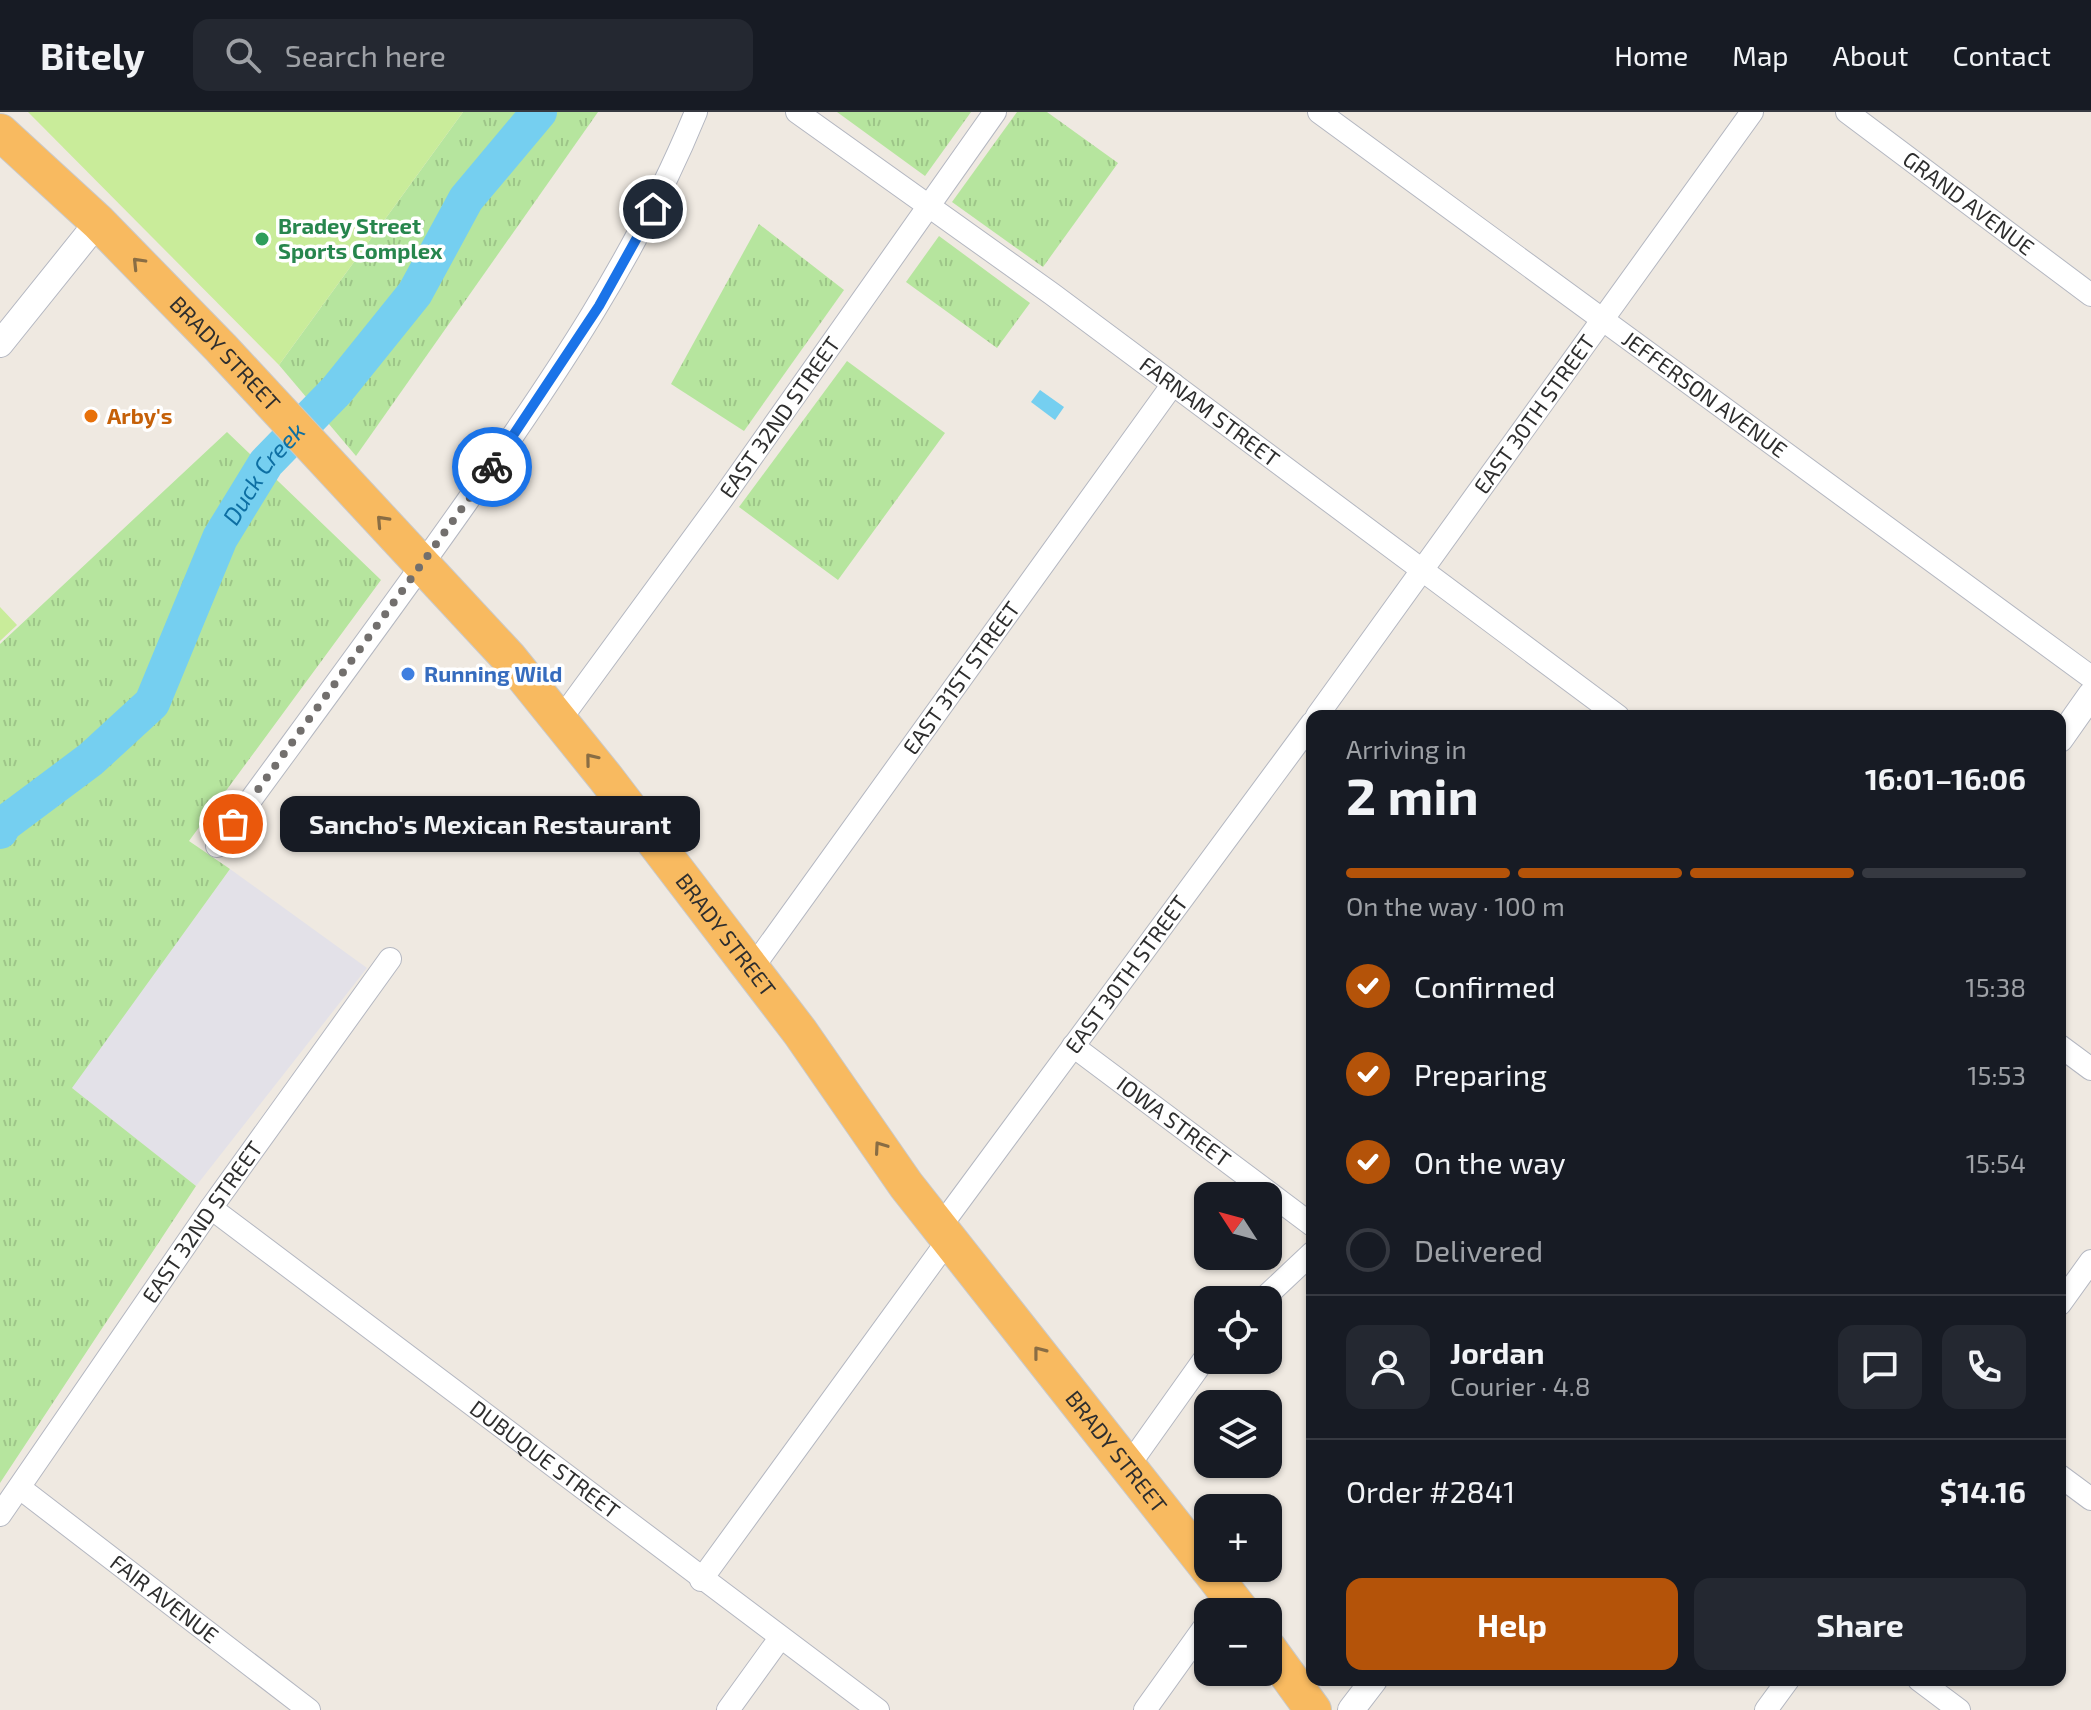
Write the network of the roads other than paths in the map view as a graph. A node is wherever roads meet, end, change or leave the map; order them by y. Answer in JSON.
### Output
{"nodes":[{"id":1,"x":696,"y":112,"type":"edge"},
{"id":2,"x":797,"y":112,"type":"edge"},
{"id":3,"x":995,"y":112,"type":"edge"},
{"id":4,"x":1319,"y":112,"type":"edge"},
{"id":5,"x":1752,"y":112,"type":"edge"},
{"id":6,"x":1847,"y":112,"type":"edge"},
{"id":7,"x":0,"y":132,"type":"edge"},
{"id":8,"x":929,"y":205,"type":"junction"},
{"id":9,"x":98,"y":222,"type":"junction"},
{"id":10,"x":2091,"y":295,"type":"edge"},
{"id":11,"x":1603,"y":321,"type":"junction"},
{"id":12,"x":0,"y":344,"type":"edge"},
{"id":13,"x":1173,"y":384,"type":"junction"},
{"id":14,"x":423,"y":565,"type":"junction"},
{"id":15,"x":1423,"y":572,"type":"junction"},
{"id":16,"x":2091,"y":677,"type":"edge"},
{"id":17,"x":2091,"y":695,"type":"edge"},
{"id":18,"x":1321,"y":710,"type":"edge"},
{"id":19,"x":1610,"y":710,"type":"edge"},
{"id":20,"x":560,"y":720,"type":"junction"},
{"id":21,"x":2066,"y":730,"type":"edge"},
{"id":22,"x":1306,"y":731,"type":"edge"},
{"id":23,"x":217,"y":846,"type":"dead end"},
{"id":24,"x":390,"y":959,"type":"dead end"},
{"id":25,"x":751,"y":970,"type":"junction"},
{"id":26,"x":1073,"y":1046,"type":"junction"},
{"id":27,"x":2066,"y":1050,"type":"edge"},
{"id":28,"x":2091,"y":1069,"type":"edge"},
{"id":29,"x":211,"y":1208,"type":"junction"},
{"id":30,"x":1306,"y":1221,"type":"edge"},
{"id":31,"x":944,"y":1233,"type":"junction"},
{"id":32,"x":1306,"y":1259,"type":"edge"},
{"id":33,"x":2091,"y":1261,"type":"edge"},
{"id":34,"x":1277,"y":1286,"type":"edge"},
{"id":35,"x":2066,"y":1296,"type":"edge"},
{"id":36,"x":1194,"y":1374,"type":"edge"},
{"id":37,"x":1129,"y":1465,"type":"junction"},
{"id":38,"x":2066,"y":1480,"type":"edge"},
{"id":39,"x":20,"y":1488,"type":"junction"},
{"id":40,"x":2091,"y":1499,"type":"edge"},
{"id":41,"x":0,"y":1515,"type":"edge"},
{"id":42,"x":701,"y":1580,"type":"junction"},
{"id":43,"x":1218,"y":1596,"type":"edge"},
{"id":44,"x":780,"y":1638,"type":"junction"},
{"id":45,"x":1282,"y":1667,"type":"edge"},
{"id":46,"x":1369,"y":1686,"type":"edge"},
{"id":47,"x":1784,"y":1686,"type":"edge"},
{"id":48,"x":1927,"y":1686,"type":"edge"},
{"id":49,"x":309,"y":1710,"type":"edge"},
{"id":50,"x":728,"y":1710,"type":"edge"},
{"id":51,"x":878,"y":1710,"type":"edge"},
{"id":52,"x":1145,"y":1710,"type":"edge"},
{"id":53,"x":1313,"y":1710,"type":"edge"},
{"id":54,"x":1351,"y":1710,"type":"edge"},
{"id":55,"x":1766,"y":1710,"type":"edge"},
{"id":56,"x":1959,"y":1710,"type":"edge"}],
"edges":[{"from":1,"to":14,"type":"street"},
{"from":2,"to":8,"type":"street","name":"FARNAM STREET"},
{"from":3,"to":8,"type":"street","name":"EAST 32ND STREET"},
{"from":4,"to":11,"type":"street","name":"JEFFERSON AVENUE"},
{"from":5,"to":11,"type":"street","name":"EAST 30TH STREET"},
{"from":6,"to":10,"type":"street","name":"GRAND AVENUE"},
{"from":7,"to":9,"type":"highway","name":"BRADY STREET"},
{"from":8,"to":13,"type":"street","name":"FARNAM STREET"},
{"from":8,"to":20,"type":"street","name":"EAST 32ND STREET"},
{"from":9,"to":12,"type":"street"},
{"from":14,"to":9,"type":"highway","name":"BRADY STREET","one_way":true},
{"from":11,"to":15,"type":"street","name":"EAST 30TH STREET"},
{"from":11,"to":16,"type":"street","name":"JEFFERSON AVENUE"},
{"from":13,"to":15,"type":"street","name":"FARNAM STREET"},
{"from":13,"to":25,"type":"street","name":"EAST 31ST STREET"},
{"from":14,"to":20,"type":"highway","name":"BRADY STREET"},
{"from":14,"to":23,"type":"street"},
{"from":15,"to":18,"type":"street","name":"EAST 30TH STREET"},
{"from":15,"to":19,"type":"street","name":"FARNAM STREET"},
{"from":17,"to":21,"type":"street"},
{"from":25,"to":20,"type":"highway","name":"BRADY STREET","one_way":true},
{"from":22,"to":26,"type":"street","name":"EAST 30TH STREET"},
{"from":24,"to":29,"type":"street","name":"EAST 32ND STREET"},
{"from":31,"to":25,"type":"highway","name":"BRADY STREET","one_way":true},
{"from":26,"to":30,"type":"street","name":"IOWA STREET"},
{"from":26,"to":31,"type":"street","name":"EAST 30TH STREET"},
{"from":27,"to":28,"type":"street"},
{"from":29,"to":39,"type":"street","name":"EAST 32ND STREET"},
{"from":29,"to":42,"type":"street","name":"DUBUQUE STREET"},
{"from":37,"to":31,"type":"highway","name":"BRADY STREET","one_way":true},
{"from":31,"to":42,"type":"street","name":"EAST 30TH STREET"},
{"from":32,"to":34,"type":"street"},
{"from":33,"to":35,"type":"street"},
{"from":36,"to":37,"type":"street"},
{"from":37,"to":43,"type":"highway","name":"BRADY STREET"},
{"from":38,"to":40,"type":"street"},
{"from":39,"to":41,"type":"street","name":"EAST 32ND STREET"},
{"from":39,"to":49,"type":"street","name":"FAIR AVENUE"},
{"from":42,"to":44,"type":"street","name":"DUBUQUE STREET"},
{"from":43,"to":52,"type":"street"},
{"from":44,"to":50,"type":"street"},
{"from":44,"to":51,"type":"street","name":"DUBUQUE STREET"},
{"from":45,"to":53,"type":"highway"},
{"from":46,"to":54,"type":"street"},
{"from":47,"to":55,"type":"street"},
{"from":48,"to":56,"type":"street"}]}
